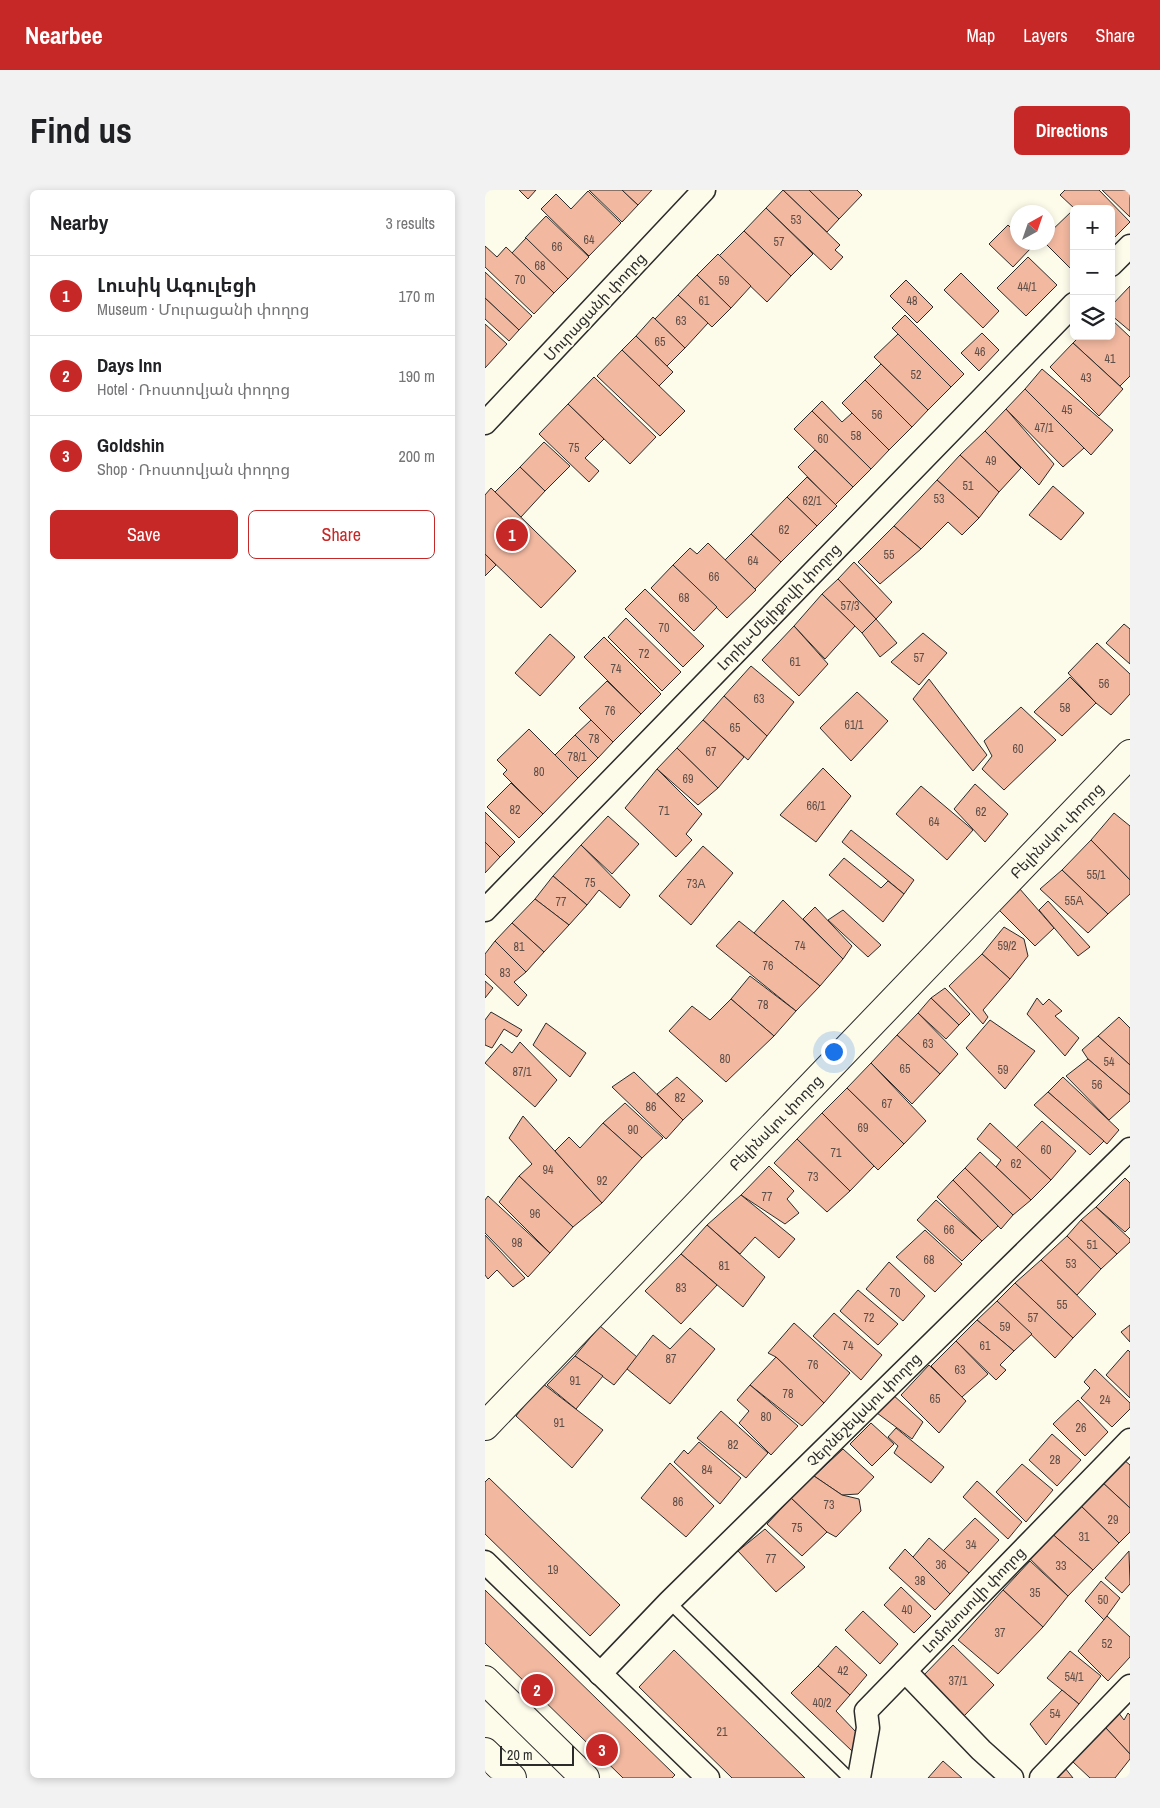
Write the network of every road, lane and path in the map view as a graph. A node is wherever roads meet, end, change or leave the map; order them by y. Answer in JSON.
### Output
{"nodes":[{"id":1,"x":705,"y":190,"type":"edge"},
{"id":2,"x":1130,"y":246,"type":"edge"},
{"id":3,"x":1115,"y":262,"type":"edge"},
{"id":4,"x":1070,"y":308,"type":"edge"},
{"id":5,"x":488,"y":414,"type":"edge"},
{"id":6,"x":1130,"y":754,"type":"edge"},
{"id":7,"x":485,"y":910,"type":"edge"},
{"id":8,"x":1130,"y":1149,"type":"edge"},
{"id":9,"x":485,"y":1426,"type":"edge"},
{"id":10,"x":1130,"y":1440,"type":"edge"},
{"id":11,"x":485,"y":1562,"type":"edge"},
{"id":12,"x":669,"y":1602,"type":"junction"},
{"id":13,"x":905,"y":1671,"type":"junction"},
{"id":14,"x":600,"y":1674,"type":"junction"},
{"id":15,"x":485,"y":1680,"type":"edge"},
{"id":16,"x":1130,"y":1686,"type":"edge"},
{"id":17,"x":485,"y":1752,"type":"edge"},
{"id":18,"x":512,"y":1778,"type":"edge"},
{"id":19,"x":585,"y":1778,"type":"edge"},
{"id":20,"x":708,"y":1778,"type":"edge"},
{"id":21,"x":849,"y":1778,"type":"edge"},
{"id":22,"x":859,"y":1778,"type":"edge"},
{"id":23,"x":1012,"y":1778,"type":"edge"},
{"id":24,"x":1041,"y":1778,"type":"edge"}],
"edges":[{"from":1,"to":5,"type":"street","name":"Մուրացանի փողոց"},
{"from":2,"to":3,"type":"street"},
{"from":4,"to":7,"type":"street","name":"Լորիս-Մելիքովի փողոց"},
{"from":6,"to":9,"type":"main road","name":"Բելինսկու փողոց"},
{"from":8,"to":12,"type":"street","name":"Չերնեշեվսկու փողոց"},
{"from":10,"to":13,"type":"street","name":"Լոմոնոսովի փողոց"},
{"from":11,"to":14,"type":"street"},
{"from":12,"to":14,"type":"street","name":"Չերնեշեվսկու փողոց"},
{"from":12,"to":21,"type":"lane"},
{"from":13,"to":22,"type":"street","name":"Լոմոնոսովի փողոց"},
{"from":13,"to":23,"type":"street"},
{"from":14,"to":20,"type":"street"},
{"from":15,"to":19,"type":"main road"},
{"from":16,"to":24,"type":"street"},
{"from":17,"to":18,"type":"main road"}]}
